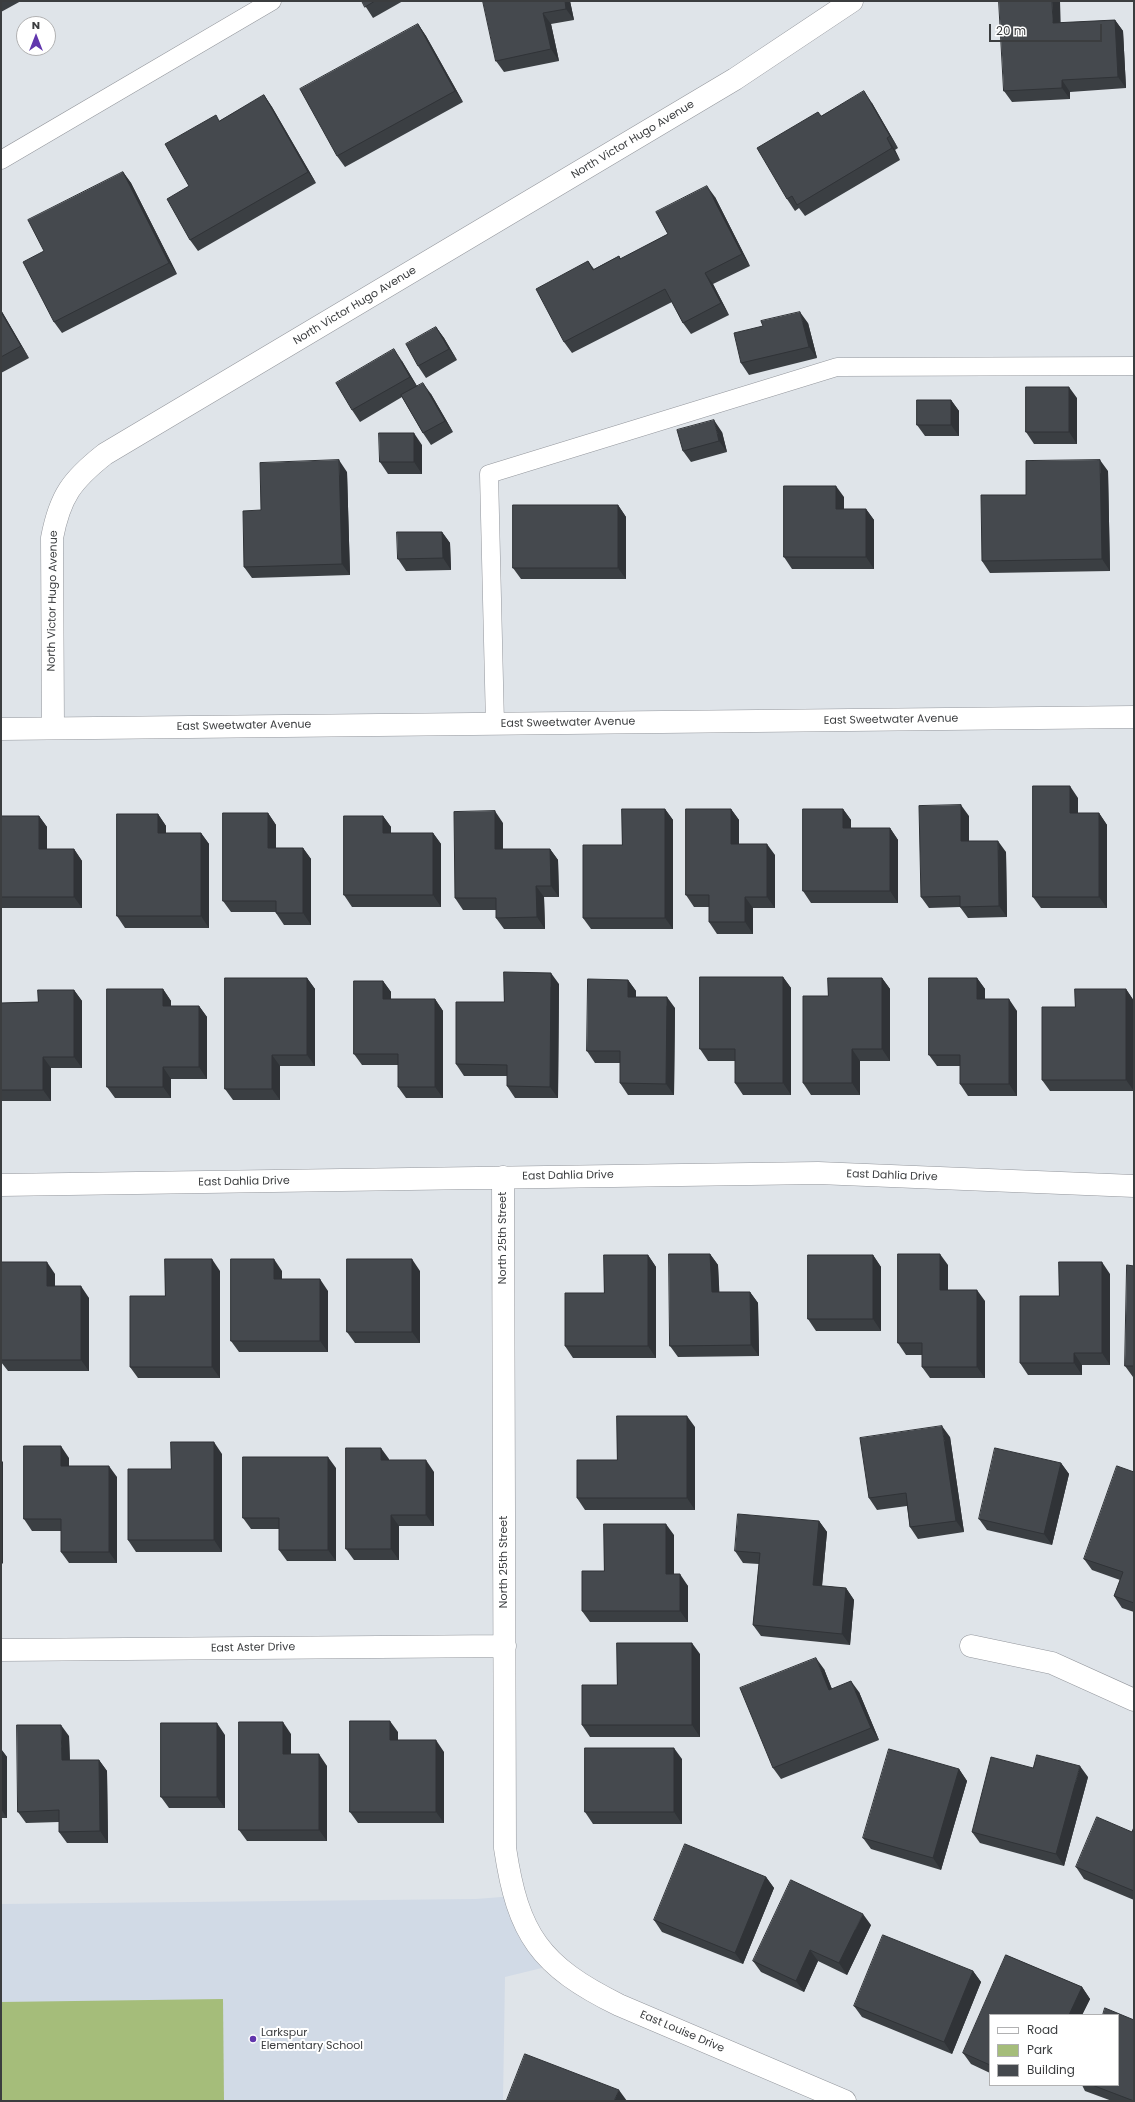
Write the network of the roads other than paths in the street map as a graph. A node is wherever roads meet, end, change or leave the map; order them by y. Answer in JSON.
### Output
{"nodes":[{"id":1,"x":272,"y":1,"type":"edge"},
{"id":2,"x":852,"y":1,"type":"edge"},
{"id":3,"x":1,"y":160,"type":"edge"},
{"id":4,"x":1134,"y":366,"type":"edge"},
{"id":5,"x":1134,"y":717,"type":"edge"},
{"id":6,"x":495,"y":724,"type":"junction"},
{"id":7,"x":53,"y":728,"type":"junction"},
{"id":8,"x":1,"y":729,"type":"edge"},
{"id":9,"x":503,"y":1177,"type":"junction"},
{"id":10,"x":1,"y":1185,"type":"edge"},
{"id":11,"x":1134,"y":1186,"type":"edge"},
{"id":12,"x":505,"y":1646,"type":"junction"},
{"id":13,"x":971,"y":1646,"type":"dead end"},
{"id":14,"x":1,"y":1650,"type":"edge"},
{"id":15,"x":1134,"y":1700,"type":"edge"},
{"id":16,"x":533,"y":1942,"type":"joint"},
{"id":17,"x":845,"y":2101,"type":"edge"}],
"edges":[{"from":1,"to":3,"type":"lane"},
{"from":2,"to":7,"type":"street","name":"North Victor Hugo Avenue"},
{"from":4,"to":6,"type":"lane"},
{"from":5,"to":6,"type":"street","name":"East Sweetwater Avenue"},
{"from":6,"to":7,"type":"street","name":"East Sweetwater Avenue"},
{"from":7,"to":8,"type":"street","name":"East Sweetwater Avenue"},
{"from":9,"to":10,"type":"street","name":"East Dahlia Drive"},
{"from":9,"to":11,"type":"street","name":"East Dahlia Drive"},
{"from":9,"to":12,"type":"street","name":"North 25th Street"},
{"from":12,"to":14,"type":"street","name":"East Aster Drive"},
{"from":12,"to":16,"type":"street","name":"North 25th Street"},
{"from":13,"to":15,"type":"street"},
{"from":16,"to":17,"type":"street","name":"East Louise Drive"}]}
